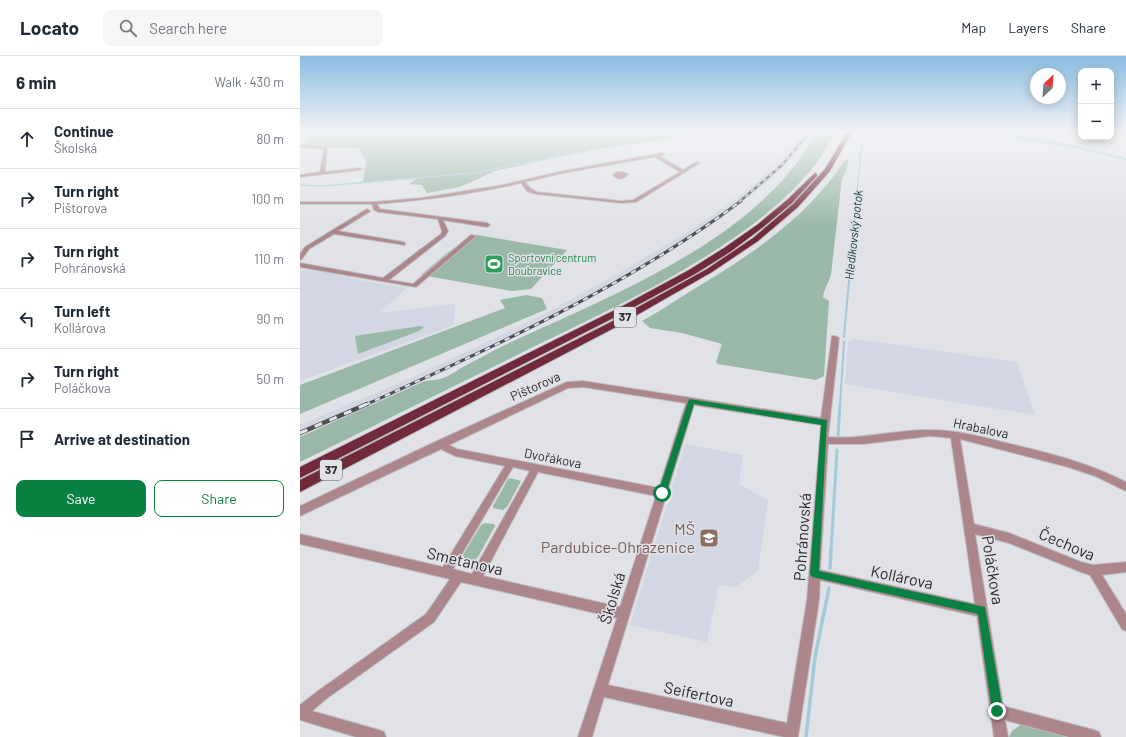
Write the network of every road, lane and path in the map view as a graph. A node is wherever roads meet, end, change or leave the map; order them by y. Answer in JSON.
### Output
{"nodes":[{"id":1,"x":612,"y":163,"type":"edge"},
{"id":2,"x":324,"y":164,"type":"edge"},
{"id":3,"x":608,"y":164,"type":"edge"},
{"id":4,"x":669,"y":164,"type":"edge"},
{"id":5,"x":697,"y":164,"type":"edge"},
{"id":6,"x":824,"y":164,"type":"edge"},
{"id":7,"x":832,"y":164,"type":"edge"},
{"id":8,"x":360,"y":169,"type":"dead end"},
{"id":9,"x":683,"y":172,"type":"junction"},
{"id":10,"x":620,"y":173,"type":"dead end"},
{"id":11,"x":322,"y":174,"type":"junction"},
{"id":12,"x":300,"y":176,"type":"edge"},
{"id":13,"x":522,"y":181,"type":"junction"},
{"id":14,"x":300,"y":203,"type":"edge"},
{"id":15,"x":374,"y":204,"type":"junction"},
{"id":16,"x":367,"y":211,"type":"dead end"},
{"id":17,"x":440,"y":218,"type":"junction"},
{"id":18,"x":487,"y":225,"type":"dead end"},
{"id":19,"x":333,"y":232,"type":"junction"},
{"id":20,"x":473,"y":236,"type":"dead end"},
{"id":21,"x":403,"y":244,"type":"dead end"},
{"id":22,"x":300,"y":258,"type":"edge"},
{"id":23,"x":300,"y":265,"type":"edge"},
{"id":24,"x":385,"y":280,"type":"junction"},
{"id":25,"x":835,"y":338,"type":"dead end"},
{"id":26,"x":691,"y":401,"type":"junction"},
{"id":27,"x":825,"y":422,"type":"junction"},
{"id":28,"x":955,"y":435,"type":"junction"},
{"id":29,"x":824,"y":440,"type":"junction"},
{"id":30,"x":440,"y":444,"type":"junction"},
{"id":31,"x":511,"y":463,"type":"junction"},
{"id":32,"x":536,"y":468,"type":"junction"},
{"id":33,"x":300,"y":472,"type":"edge"},
{"id":34,"x":300,"y":486,"type":"edge"},
{"id":35,"x":1126,"y":487,"type":"edge"},
{"id":36,"x":662,"y":493,"type":"junction"},
{"id":37,"x":300,"y":511,"type":"edge"},
{"id":38,"x":969,"y":528,"type":"junction"},
{"id":39,"x":300,"y":539,"type":"edge"},
{"id":40,"x":1126,"y":568,"type":"edge"},
{"id":41,"x":1093,"y":570,"type":"junction"},
{"id":42,"x":445,"y":573,"type":"junction"},
{"id":43,"x":815,"y":574,"type":"junction"},
{"id":44,"x":458,"y":576,"type":"junction"},
{"id":45,"x":475,"y":579,"type":"junction"},
{"id":46,"x":982,"y":611,"type":"junction"},
{"id":47,"x":624,"y":614,"type":"junction"},
{"id":48,"x":1126,"y":625,"type":"edge"},
{"id":49,"x":600,"y":690,"type":"junction"},
{"id":50,"x":997,"y":711,"type":"junction"},
{"id":51,"x":300,"y":713,"type":"edge"},
{"id":52,"x":791,"y":734,"type":"edge"},
{"id":53,"x":380,"y":737,"type":"edge"},
{"id":54,"x":585,"y":737,"type":"edge"},
{"id":55,"x":1002,"y":737,"type":"edge"},
{"id":56,"x":1094,"y":737,"type":"edge"}],
"edges":[{"from":1,"to":10,"type":"street"},
{"from":2,"to":11,"type":"street"},
{"from":3,"to":13,"type":"street"},
{"from":4,"to":9,"type":"street"},
{"from":5,"to":9,"type":"street"},
{"from":6,"to":33,"type":"highway","number":"37"},
{"from":7,"to":34,"type":"highway","number":"37"},
{"from":8,"to":11,"type":"street"},
{"from":9,"to":13,"type":"street"},
{"from":11,"to":12,"type":"street"},
{"from":13,"to":15,"type":"street"},
{"from":14,"to":15,"type":"street"},
{"from":15,"to":17,"type":"street"},
{"from":16,"to":19,"type":"street"},
{"from":17,"to":18,"type":"street"},
{"from":17,"to":24,"type":"street"},
{"from":19,"to":21,"type":"street"},
{"from":19,"to":22,"type":"street"},
{"from":20,"to":24,"type":"street"},
{"from":23,"to":24,"type":"street"},
{"from":25,"to":27,"type":"street","name":"Pohránovská"},
{"from":26,"to":27,"type":"street","name":"Pištorova"},
{"from":26,"to":30,"type":"street","name":"Pištorova"},
{"from":26,"to":36,"type":"street","name":"Školská"},
{"from":27,"to":29,"type":"street","name":"Pohránovská"},
{"from":28,"to":29,"type":"street","name":"Hrabalova"},
{"from":28,"to":35,"type":"street","name":"Hrabalova"},
{"from":28,"to":38,"type":"street","name":"Poláčkova"},
{"from":29,"to":43,"type":"street","name":"Pohránovská"},
{"from":30,"to":31,"type":"street","name":"Dvořákova"},
{"from":30,"to":37,"type":"street","name":"Pištorova"},
{"from":31,"to":32,"type":"street","name":"Dvořákova"},
{"from":31,"to":42,"type":"street"},
{"from":32,"to":36,"type":"street","name":"Dvořákova"},
{"from":32,"to":45,"type":"street"},
{"from":36,"to":47,"type":"street","name":"Školská"},
{"from":38,"to":41,"type":"street","name":"Čechova"},
{"from":38,"to":46,"type":"street","name":"Poláčkova"},
{"from":39,"to":42,"type":"street","name":"Smetanova"},
{"from":40,"to":41,"type":"street"},
{"from":41,"to":48,"type":"street","name":"Čechova"},
{"from":42,"to":44,"type":"street","name":"Smetanova"},
{"from":43,"to":46,"type":"street","name":"Kollárova"},
{"from":43,"to":52,"type":"street","name":"Pohránovská"},
{"from":44,"to":45,"type":"street","name":"Smetanova"},
{"from":44,"to":51,"type":"street"},
{"from":45,"to":47,"type":"street","name":"Smetanova"},
{"from":46,"to":50,"type":"street","name":"Poláčkova"},
{"from":47,"to":49,"type":"street","name":"Školská"},
{"from":49,"to":52,"type":"street","name":"Seifertova"},
{"from":49,"to":54,"type":"street","name":"Školská"},
{"from":50,"to":55,"type":"street","name":"Poláčkova"},
{"from":50,"to":56,"type":"street"},
{"from":51,"to":53,"type":"street"}]}
